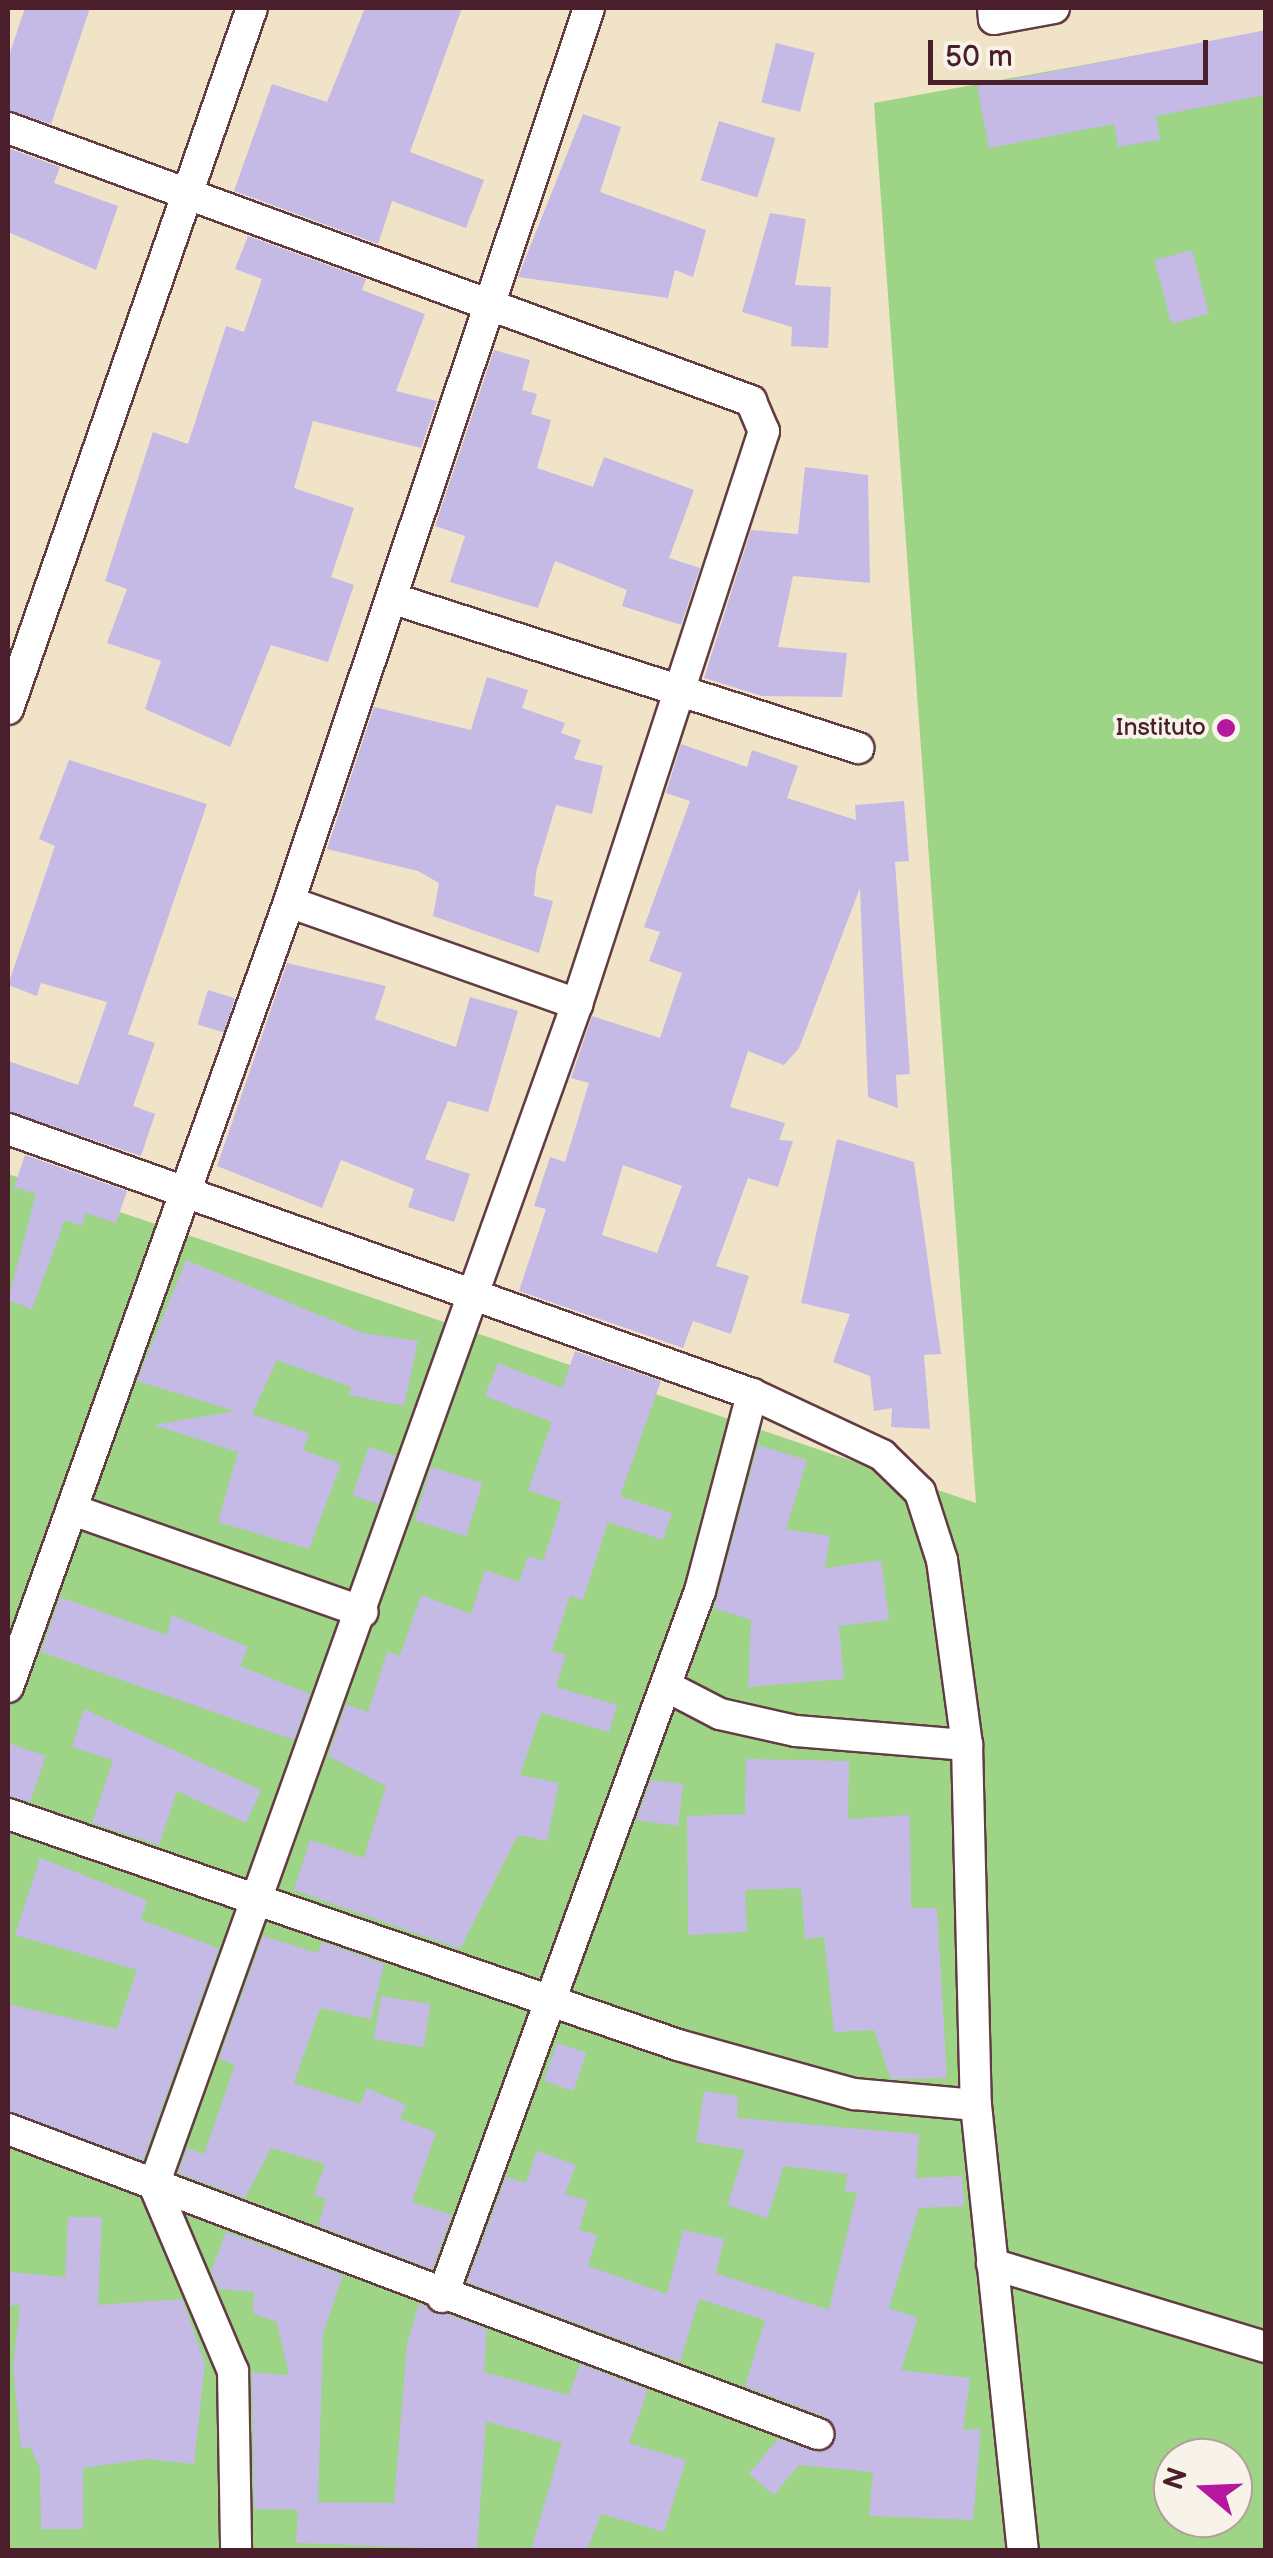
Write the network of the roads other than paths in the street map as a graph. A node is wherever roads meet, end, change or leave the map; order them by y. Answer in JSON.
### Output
{"nodes":[{"id":1,"x":252,"y":8,"type":"edge"},
{"id":2,"x":589,"y":8,"type":"edge"},
{"id":3,"x":993,"y":8,"type":"edge"},
{"id":4,"x":1054,"y":8,"type":"edge"},
{"id":5,"x":8,"y":128,"type":"edge"},
{"id":6,"x":188,"y":197,"type":"junction"},
{"id":7,"x":486,"y":307,"type":"junction"},
{"id":8,"x":391,"y":598,"type":"junction"},
{"id":9,"x":679,"y":690,"type":"junction"},
{"id":10,"x":8,"y":708,"type":"edge"},
{"id":11,"x":859,"y":748,"type":"dead end"},
{"id":12,"x":289,"y":902,"type":"junction"},
{"id":13,"x":577,"y":1004,"type":"junction"},
{"id":14,"x":8,"y":1130,"type":"edge"},
{"id":15,"x":178,"y":1191,"type":"junction"},
{"id":16,"x":472,"y":1300,"type":"junction"},
{"id":17,"x":752,"y":1394,"type":"junction"},
{"id":18,"x":73,"y":1510,"type":"junction"},
{"id":19,"x":363,"y":1612,"type":"junction"},
{"id":20,"x":666,"y":1686,"type":"junction"},
{"id":21,"x":8,"y":1687,"type":"edge"},
{"id":22,"x":967,"y":1746,"type":"junction"},
{"id":23,"x":8,"y":1814,"type":"edge"},
{"id":24,"x":260,"y":1904,"type":"junction"},
{"id":25,"x":547,"y":2001,"type":"junction"},
{"id":26,"x":976,"y":2105,"type":"junction"},
{"id":27,"x":8,"y":2129,"type":"edge"},
{"id":28,"x":154,"y":2185,"type":"junction"},
{"id":29,"x":992,"y":2264,"type":"junction"},
{"id":30,"x":442,"y":2297,"type":"junction"},
{"id":31,"x":1266,"y":2347,"type":"edge"},
{"id":32,"x":818,"y":2434,"type":"dead end"},
{"id":33,"x":236,"y":2550,"type":"edge"},
{"id":34,"x":1024,"y":2550,"type":"edge"}],
"edges":[{"from":1,"to":6,"type":"street"},
{"from":2,"to":7,"type":"street"},
{"from":3,"to":4,"type":"street"},
{"from":5,"to":6,"type":"street"},
{"from":6,"to":7,"type":"street"},
{"from":6,"to":10,"type":"street"},
{"from":7,"to":8,"type":"street"},
{"from":7,"to":9,"type":"street"},
{"from":8,"to":9,"type":"street"},
{"from":8,"to":12,"type":"street"},
{"from":9,"to":11,"type":"street"},
{"from":9,"to":13,"type":"street"},
{"from":12,"to":13,"type":"street"},
{"from":12,"to":15,"type":"street"},
{"from":13,"to":16,"type":"street"},
{"from":14,"to":15,"type":"street"},
{"from":15,"to":16,"type":"street"},
{"from":15,"to":18,"type":"street"},
{"from":16,"to":17,"type":"street"},
{"from":16,"to":19,"type":"street"},
{"from":17,"to":20,"type":"street"},
{"from":17,"to":22,"type":"street"},
{"from":18,"to":19,"type":"street"},
{"from":18,"to":21,"type":"street"},
{"from":19,"to":24,"type":"street"},
{"from":20,"to":22,"type":"street"},
{"from":20,"to":25,"type":"street"},
{"from":22,"to":26,"type":"street"},
{"from":23,"to":24,"type":"street"},
{"from":24,"to":25,"type":"street"},
{"from":24,"to":28,"type":"street"},
{"from":25,"to":26,"type":"street"},
{"from":25,"to":30,"type":"street"},
{"from":26,"to":29,"type":"street"},
{"from":27,"to":28,"type":"street"},
{"from":28,"to":30,"type":"street"},
{"from":28,"to":33,"type":"street"},
{"from":29,"to":31,"type":"street"},
{"from":29,"to":34,"type":"street"},
{"from":30,"to":32,"type":"street"}]}
